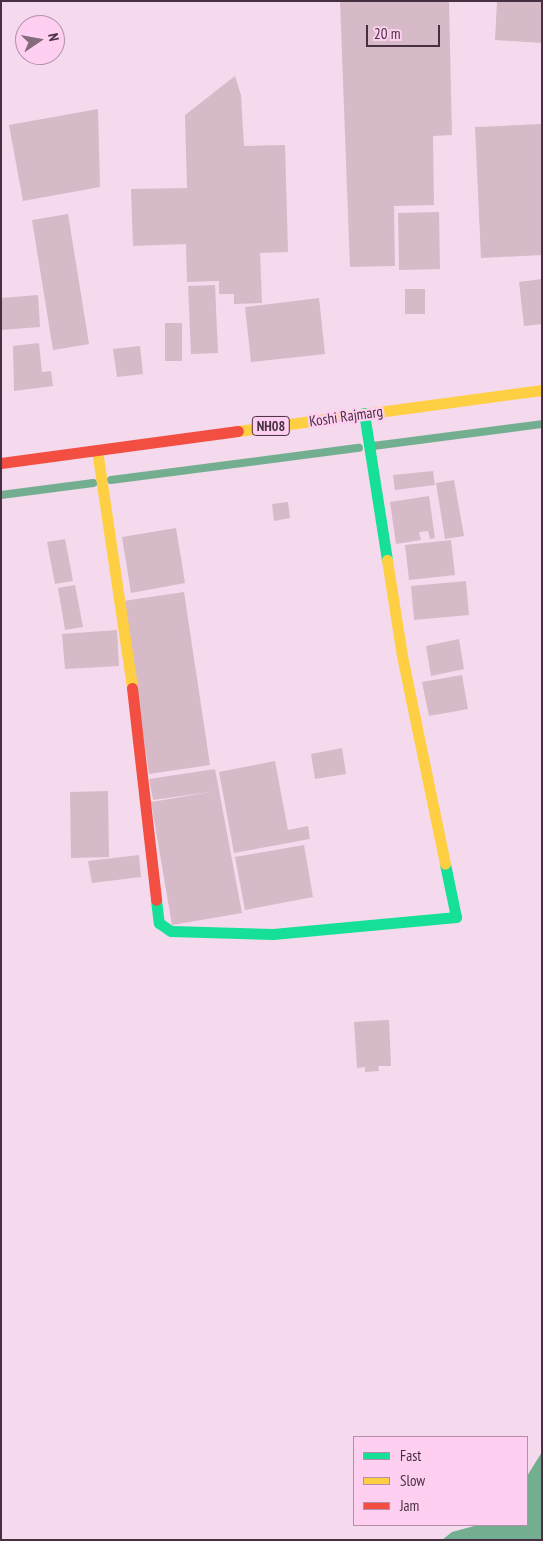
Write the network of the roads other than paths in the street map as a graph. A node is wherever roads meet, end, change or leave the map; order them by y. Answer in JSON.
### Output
{"nodes":[{"id":1,"x":542,"y":390,"type":"edge"},
{"id":2,"x":364,"y":413,"type":"junction"},
{"id":3,"x":98,"y":450,"type":"junction"},
{"id":4,"x":1,"y":463,"type":"edge"}],
"edges":[{"from":1,"to":2,"type":"street","name":"Koshi Rajmarg","number":"NH08"},
{"from":2,"to":3,"type":"street","name":"Koshi Rajmarg","number":"NH08"},
{"from":2,"to":3,"type":"street"},
{"from":3,"to":4,"type":"street","name":"Koshi Rajmarg","number":"NH08"}]}
